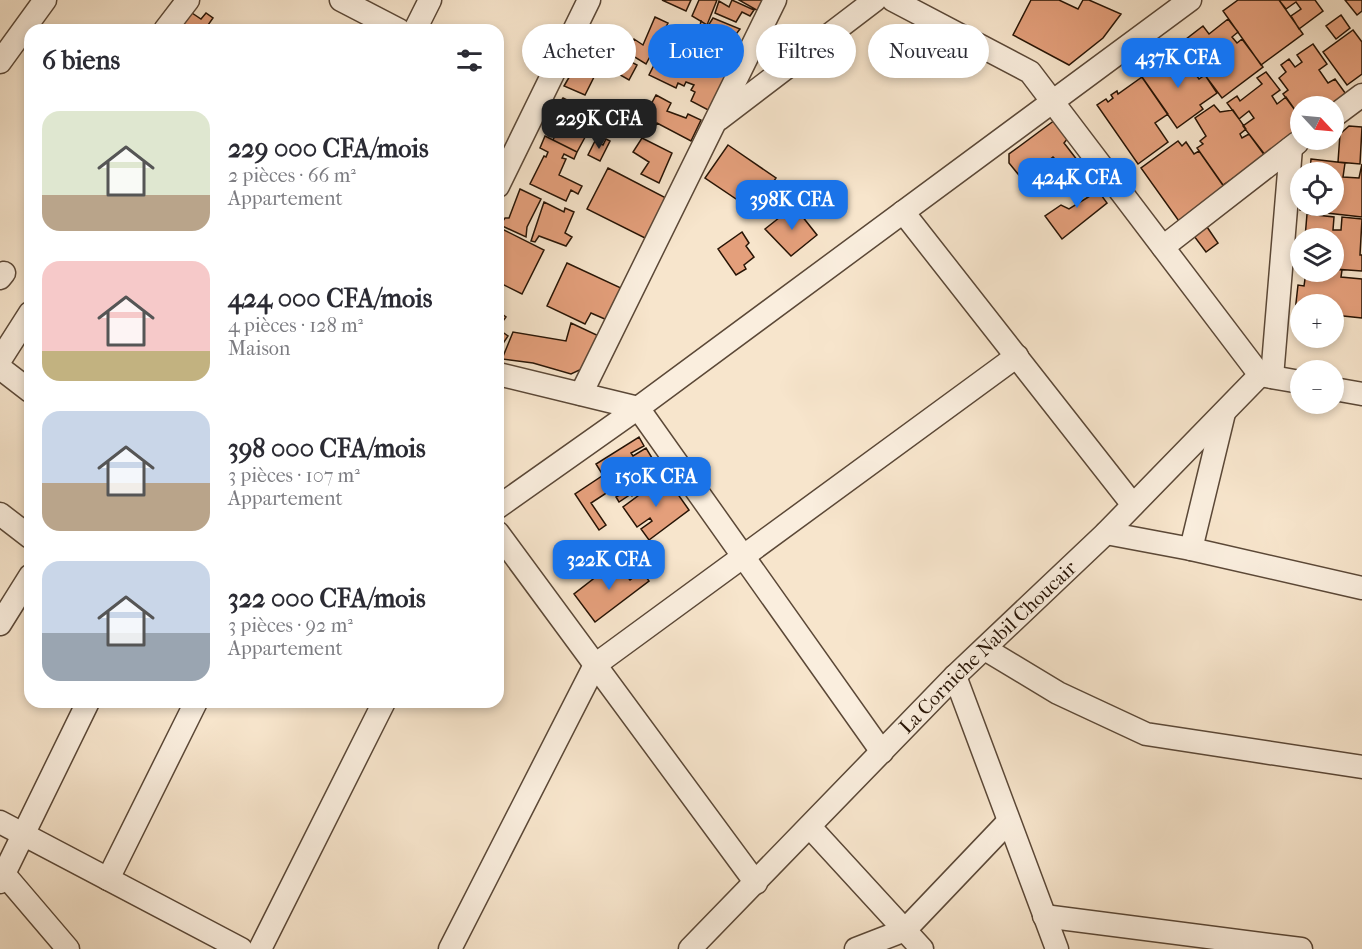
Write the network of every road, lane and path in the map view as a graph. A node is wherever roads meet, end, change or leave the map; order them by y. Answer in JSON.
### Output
{"nodes":[{"id":1,"x":45,"y":0,"type":"edge"},
{"id":2,"x":188,"y":0,"type":"edge"},
{"id":3,"x":341,"y":0,"type":"edge"},
{"id":4,"x":430,"y":0,"type":"edge"},
{"id":5,"x":589,"y":0,"type":"edge"},
{"id":6,"x":775,"y":0,"type":"edge"},
{"id":7,"x":875,"y":0,"type":"edge"},
{"id":8,"x":893,"y":0,"type":"edge"},
{"id":9,"x":1190,"y":0,"type":"edge"},
{"id":10,"x":28,"y":24,"type":"edge"},
{"id":11,"x":170,"y":24,"type":"edge"},
{"id":12,"x":387,"y":24,"type":"edge"},
{"id":13,"x":419,"y":24,"type":"edge"},
{"id":14,"x":24,"y":29,"type":"edge"},
{"id":15,"x":0,"y":62,"type":"edge"},
{"id":16,"x":1362,"y":94,"type":"edge"},
{"id":17,"x":1053,"y":102,"type":"junction"},
{"id":18,"x":1344,"y":108,"type":"edge"},
{"id":19,"x":715,"y":122,"type":"junction"},
{"id":20,"x":1290,"y":148,"type":"edge"},
{"id":21,"x":506,"y":150,"type":"edge"},
{"id":22,"x":1295,"y":150,"type":"edge"},
{"id":23,"x":903,"y":212,"type":"junction"},
{"id":24,"x":1163,"y":247,"type":"junction"},
{"id":25,"x":24,"y":322,"type":"edge"},
{"id":26,"x":1017,"y":356,"type":"junction"},
{"id":27,"x":0,"y":360,"type":"edge"},
{"id":28,"x":0,"y":368,"type":"edge"},
{"id":29,"x":504,"y":375,"type":"edge"},
{"id":30,"x":1266,"y":376,"type":"junction"},
{"id":31,"x":1290,"y":380,"type":"edge"},
{"id":32,"x":24,"y":386,"type":"edge"},
{"id":33,"x":1344,"y":391,"type":"edge"},
{"id":34,"x":581,"y":394,"type":"junction"},
{"id":35,"x":1362,"y":394,"type":"edge"},
{"id":36,"x":639,"y":408,"type":"junction"},
{"id":37,"x":1224,"y":412,"type":"junction"},
{"id":38,"x":504,"y":503,"type":"edge"},
{"id":39,"x":1133,"y":505,"type":"junction"},
{"id":40,"x":0,"y":514,"type":"edge"},
{"id":41,"x":24,"y":532,"type":"edge"},
{"id":42,"x":1106,"y":533,"type":"junction"},
{"id":43,"x":504,"y":541,"type":"edge"},
{"id":44,"x":1191,"y":549,"type":"junction"},
{"id":45,"x":743,"y":556,"type":"junction"},
{"id":46,"x":24,"y":586,"type":"edge"},
{"id":47,"x":1362,"y":588,"type":"edge"},
{"id":48,"x":0,"y":624,"type":"edge"},
{"id":49,"x":985,"y":649,"type":"junction"},
{"id":50,"x":595,"y":665,"type":"junction"},
{"id":51,"x":955,"y":676,"type":"junction"},
{"id":52,"x":85,"y":708,"type":"edge"},
{"id":53,"x":192,"y":708,"type":"edge"},
{"id":54,"x":381,"y":708,"type":"edge"},
{"id":55,"x":882,"y":752,"type":"junction"},
{"id":56,"x":1362,"y":767,"type":"edge"},
{"id":57,"x":0,"y":822,"type":"edge"},
{"id":58,"x":1008,"y":822,"type":"junction"},
{"id":59,"x":810,"y":827,"type":"junction"},
{"id":60,"x":24,"y":834,"type":"junction"},
{"id":61,"x":2,"y":878,"type":"edge"},
{"id":62,"x":108,"y":879,"type":"junction"},
{"id":63,"x":756,"y":883,"type":"junction"},
{"id":64,"x":1044,"y":916,"type":"junction"},
{"id":65,"x":905,"y":930,"type":"junction"},
{"id":66,"x":1177,"y":941,"type":"edge"},
{"id":67,"x":68,"y":949,"type":"edge"},
{"id":68,"x":241,"y":949,"type":"edge"},
{"id":69,"x":260,"y":949,"type":"edge"},
{"id":70,"x":450,"y":949,"type":"edge"},
{"id":71,"x":690,"y":949,"type":"edge"},
{"id":72,"x":856,"y":949,"type":"edge"},
{"id":73,"x":922,"y":949,"type":"edge"},
{"id":74,"x":1058,"y":949,"type":"edge"},
{"id":75,"x":1300,"y":949,"type":"edge"}],
"edges":[{"from":1,"to":10,"type":"street"},
{"from":2,"to":11,"type":"street"},
{"from":3,"to":12,"type":"street"},
{"from":4,"to":13,"type":"street"},
{"from":5,"to":21,"type":"street"},
{"from":6,"to":19,"type":"street"},
{"from":7,"to":19,"type":"street"},
{"from":8,"to":17,"type":"street"},
{"from":9,"to":17,"type":"street"},
{"from":14,"to":15,"type":"street"},
{"from":16,"to":18,"type":"street"},
{"from":17,"to":23,"type":"street"},
{"from":17,"to":24,"type":"street"},
{"from":19,"to":34,"type":"street"},
{"from":20,"to":24,"type":"street"},
{"from":22,"to":30,"type":"street"},
{"from":23,"to":26,"type":"street"},
{"from":23,"to":36,"type":"street"},
{"from":24,"to":30,"type":"street"},
{"from":25,"to":27,"type":"street"},
{"from":26,"to":39,"type":"street"},
{"from":26,"to":45,"type":"street"},
{"from":28,"to":32,"type":"street"},
{"from":29,"to":34,"type":"street"},
{"from":30,"to":31,"type":"street"},
{"from":30,"to":37,"type":"street","name":"La Corniche Nabil Choucair"},
{"from":33,"to":35,"type":"street"},
{"from":34,"to":36,"type":"street"},
{"from":36,"to":38,"type":"street"},
{"from":36,"to":45,"type":"street"},
{"from":37,"to":39,"type":"street","name":"La Corniche Nabil Choucair"},
{"from":37,"to":44,"type":"street"},
{"from":39,"to":42,"type":"street","name":"La Corniche Nabil Choucair"},
{"from":40,"to":41,"type":"street"},
{"from":42,"to":44,"type":"street"},
{"from":42,"to":49,"type":"street","name":"La Corniche Nabil Choucair"},
{"from":43,"to":50,"type":"street"},
{"from":44,"to":47,"type":"street"},
{"from":45,"to":50,"type":"street"},
{"from":45,"to":55,"type":"street"},
{"from":46,"to":48,"type":"street"},
{"from":49,"to":51,"type":"street","name":"La Corniche Nabil Choucair"},
{"from":49,"to":56,"type":"street"},
{"from":50,"to":63,"type":"street"},
{"from":50,"to":70,"type":"street"},
{"from":51,"to":55,"type":"street","name":"La Corniche Nabil Choucair"},
{"from":51,"to":58,"type":"street"},
{"from":52,"to":60,"type":"street"},
{"from":53,"to":62,"type":"street"},
{"from":54,"to":69,"type":"street"},
{"from":55,"to":59,"type":"street","name":"La Corniche Nabil Choucair"},
{"from":57,"to":60,"type":"street"},
{"from":58,"to":64,"type":"street"},
{"from":58,"to":65,"type":"street"},
{"from":59,"to":63,"type":"street","name":"La Corniche Nabil Choucair"},
{"from":59,"to":65,"type":"street"},
{"from":60,"to":61,"type":"street"},
{"from":60,"to":62,"type":"street"},
{"from":61,"to":67,"type":"street"},
{"from":62,"to":68,"type":"street"},
{"from":63,"to":71,"type":"street","name":"La Corniche Nabil Choucair"},
{"from":64,"to":66,"type":"street"},
{"from":64,"to":74,"type":"street"},
{"from":65,"to":72,"type":"street"},
{"from":65,"to":73,"type":"street"},
{"from":66,"to":75,"type":"street"}]}
